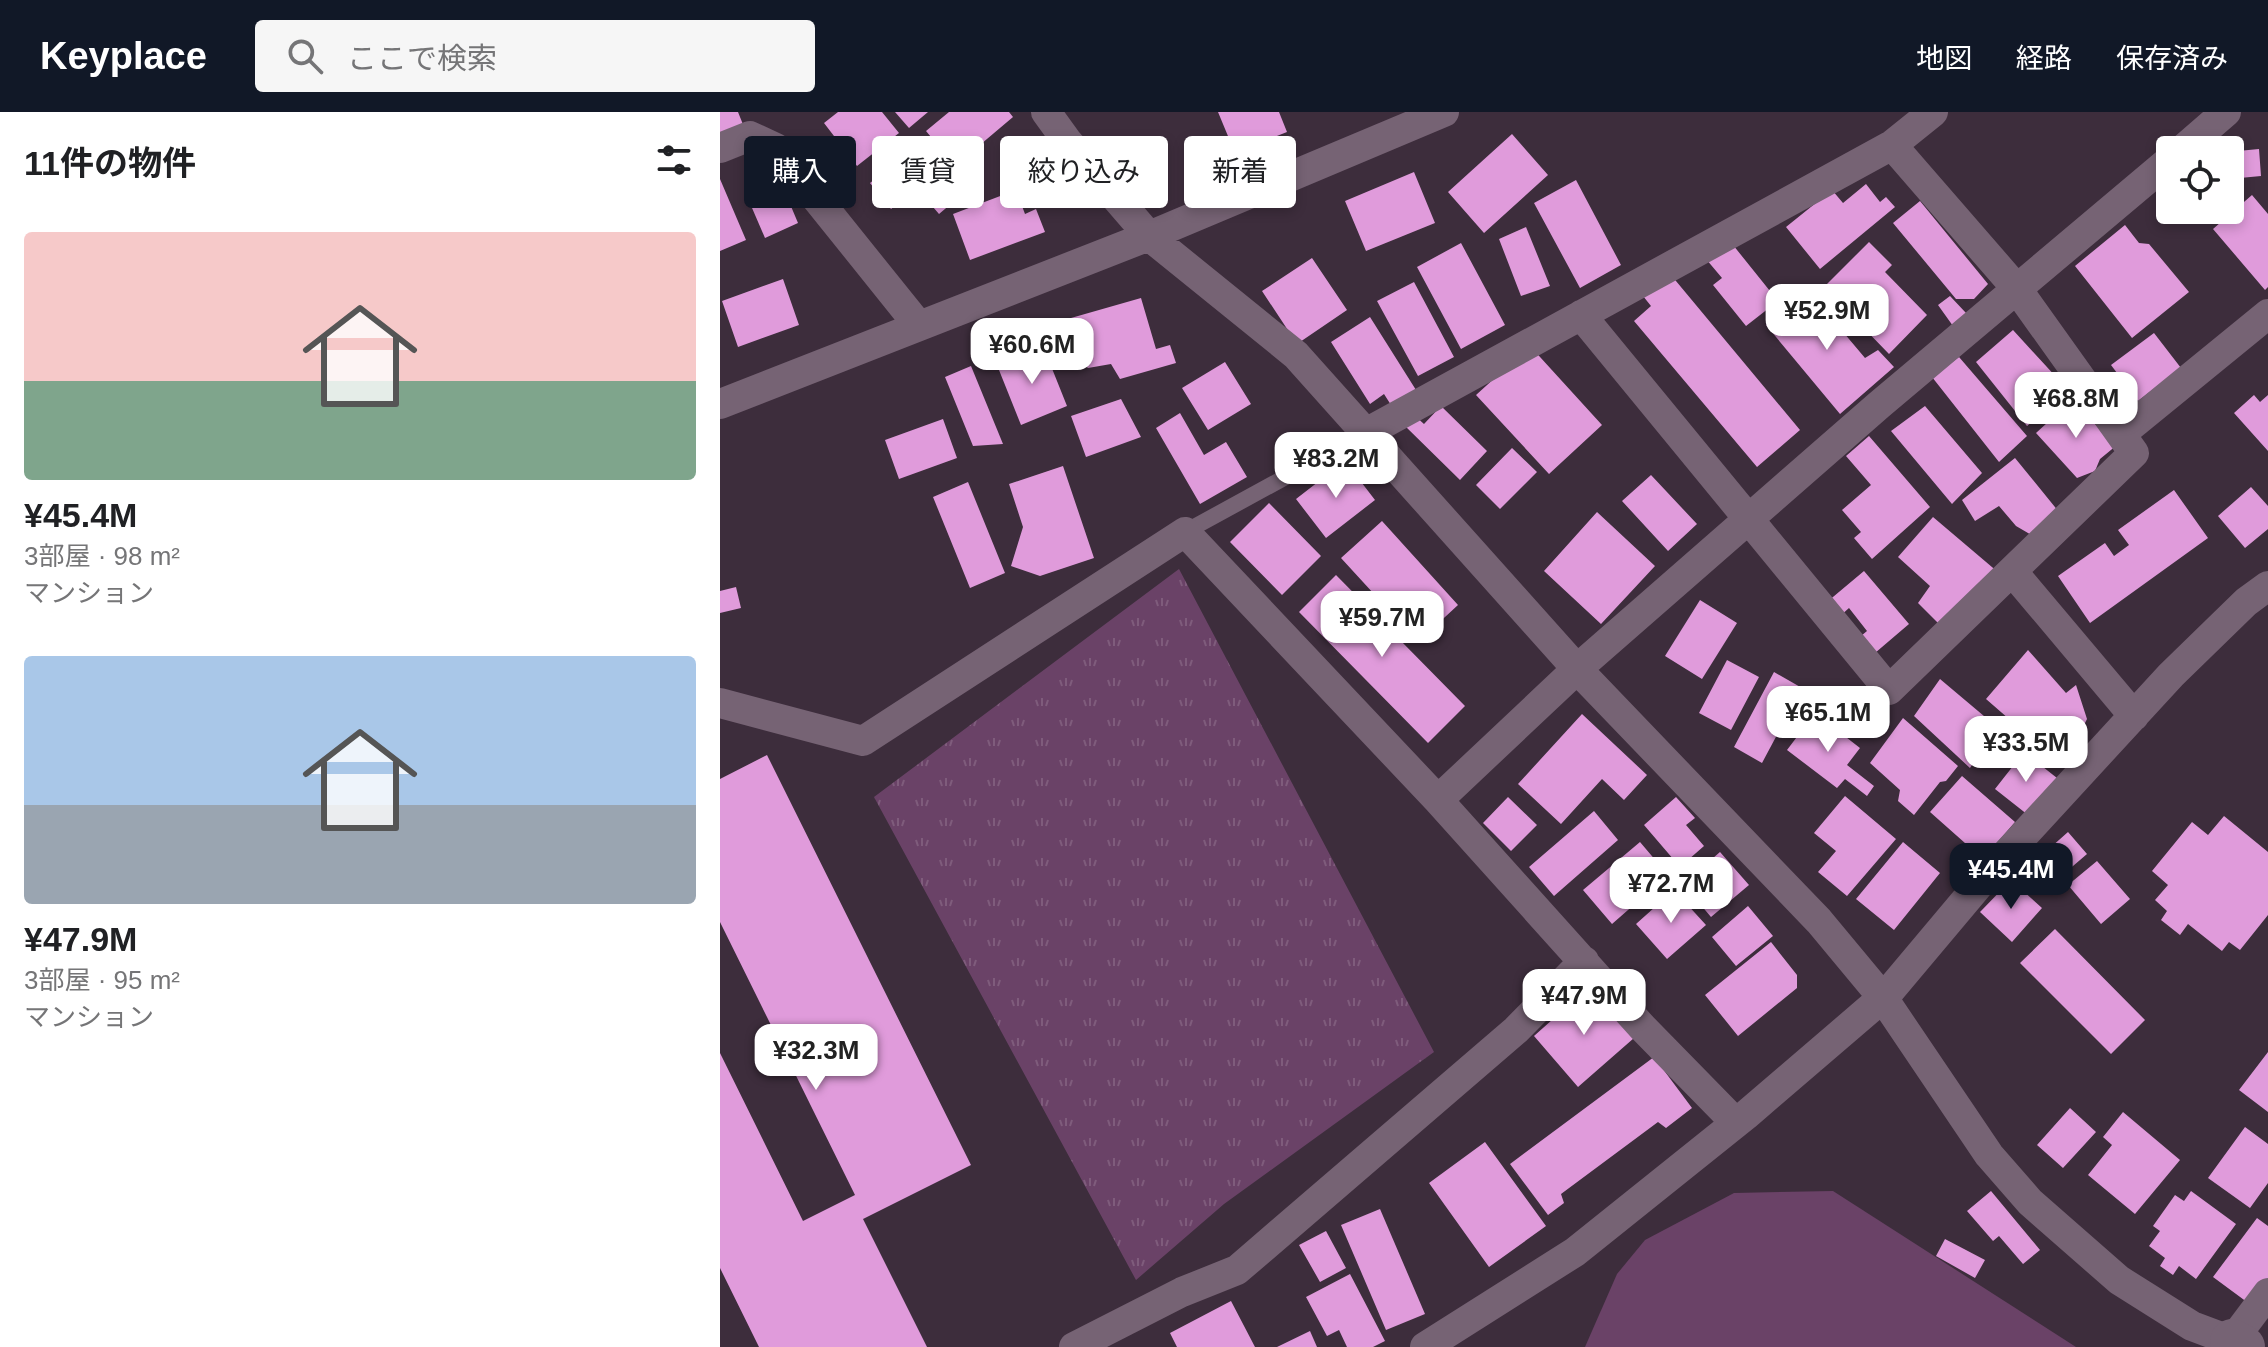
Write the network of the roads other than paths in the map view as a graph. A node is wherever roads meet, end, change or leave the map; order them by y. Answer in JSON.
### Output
{"nodes":[{"id":1,"x":748,"y":112,"type":"edge"},
{"id":2,"x":1046,"y":112,"type":"edge"},
{"id":3,"x":1444,"y":112,"type":"edge"},
{"id":4,"x":1933,"y":112,"type":"edge"},
{"id":5,"x":2226,"y":112,"type":"edge"},
{"id":6,"x":758,"y":136,"type":"edge"},
{"id":7,"x":2198,"y":136,"type":"edge"},
{"id":8,"x":744,"y":138,"type":"edge"},
{"id":9,"x":1892,"y":145,"type":"junction"},
{"id":10,"x":720,"y":148,"type":"edge"},
{"id":11,"x":2156,"y":172,"type":"edge"},
{"id":12,"x":824,"y":208,"type":"edge"},
{"id":13,"x":1149,"y":236,"type":"junction"},
{"id":14,"x":2017,"y":289,"type":"junction"},
{"id":15,"x":2268,"y":314,"type":"edge"},
{"id":16,"x":1581,"y":315,"type":"junction"},
{"id":17,"x":919,"y":326,"type":"junction"},
{"id":18,"x":720,"y":404,"type":"edge"},
{"id":19,"x":1366,"y":433,"type":"junction"},
{"id":20,"x":2121,"y":434,"type":"junction"},
{"id":21,"x":1749,"y":519,"type":"junction"},
{"id":22,"x":1185,"y":532,"type":"junction"},
{"id":23,"x":2012,"y":571,"type":"junction"},
{"id":24,"x":2268,"y":586,"type":"edge"},
{"id":25,"x":1577,"y":669,"type":"junction"},
{"id":26,"x":720,"y":703,"type":"edge"},
{"id":27,"x":2134,"y":716,"type":"junction"},
{"id":28,"x":1438,"y":800,"type":"junction"},
{"id":29,"x":1584,"y":961,"type":"junction"},
{"id":30,"x":1883,"y":998,"type":"junction"},
{"id":31,"x":1736,"y":1123,"type":"junction"},
{"id":32,"x":2268,"y":1293,"type":"edge"},
{"id":33,"x":2237,"y":1344,"type":"edge"},
{"id":34,"x":1074,"y":1347,"type":"edge"},
{"id":35,"x":1425,"y":1347,"type":"edge"}],
"edges":[{"from":1,"to":6,"type":"street"},
{"from":2,"to":13,"type":"street"},
{"from":3,"to":13,"type":"street"},
{"from":4,"to":9,"type":"street"},
{"from":5,"to":7,"type":"street"},
{"from":8,"to":10,"type":"street"},
{"from":9,"to":14,"type":"street"},
{"from":9,"to":16,"type":"street"},
{"from":11,"to":14,"type":"street"},
{"from":12,"to":17,"type":"street"},
{"from":13,"to":17,"type":"street"},
{"from":13,"to":19,"type":"street"},
{"from":14,"to":20,"type":"street"},
{"from":14,"to":21,"type":"street"},
{"from":15,"to":20,"type":"street"},
{"from":16,"to":19,"type":"street"},
{"from":16,"to":21,"type":"street"},
{"from":17,"to":18,"type":"street"},
{"from":19,"to":22,"type":"lane"},
{"from":19,"to":25,"type":"street"},
{"from":20,"to":23,"type":"street"},
{"from":21,"to":23,"type":"street"},
{"from":21,"to":25,"type":"street"},
{"from":22,"to":26,"type":"street"},
{"from":22,"to":28,"type":"street"},
{"from":23,"to":27,"type":"street"},
{"from":24,"to":27,"type":"street"},
{"from":25,"to":28,"type":"street"},
{"from":25,"to":30,"type":"street"},
{"from":27,"to":30,"type":"street"},
{"from":28,"to":29,"type":"street"},
{"from":29,"to":31,"type":"street"},
{"from":29,"to":34,"type":"street"},
{"from":30,"to":31,"type":"street"},
{"from":30,"to":33,"type":"street"},
{"from":31,"to":35,"type":"street"},
{"from":32,"to":33,"type":"street"}]}
